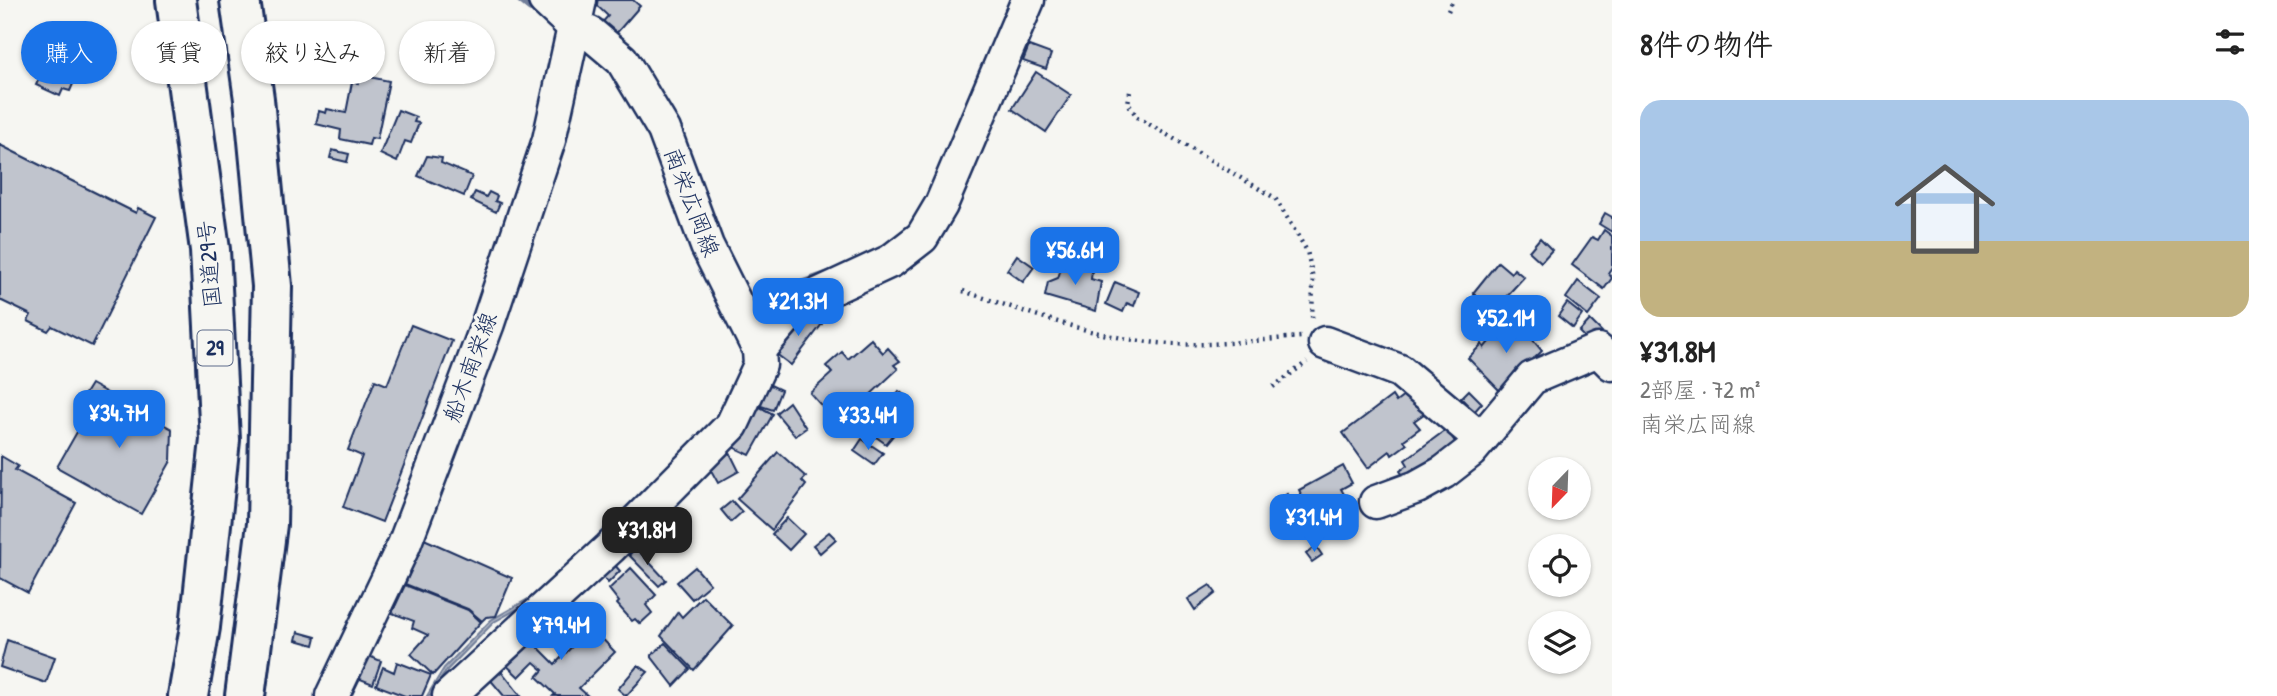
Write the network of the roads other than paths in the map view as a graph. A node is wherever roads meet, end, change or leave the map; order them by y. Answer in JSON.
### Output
{"nodes":[{"id":1,"x":176,"y":0,"type":"edge"},
{"id":2,"x":240,"y":0,"type":"edge"},
{"id":3,"x":545,"y":0,"type":"edge"},
{"id":4,"x":1028,"y":0,"type":"edge"},
{"id":5,"x":577,"y":13,"type":"edge"},
{"id":6,"x":1318,"y":339,"type":"road end"},
{"id":7,"x":759,"y":350,"type":"junction"},
{"id":8,"x":1612,"y":363,"type":"edge"},
{"id":9,"x":1481,"y":439,"type":"junction"},
{"id":10,"x":1376,"y":502,"type":"dead end"},
{"id":11,"x":188,"y":696,"type":"edge"},
{"id":12,"x":245,"y":696,"type":"edge"},
{"id":13,"x":332,"y":696,"type":"edge"},
{"id":14,"x":449,"y":696,"type":"edge"}],
"edges":[{"from":1,"to":11,"type":"highway","name":"国道29号","number":"29"},
{"from":2,"to":12,"type":"highway"},
{"from":3,"to":5,"type":"street","name":"南栄広岡線"},
{"from":4,"to":7,"type":"street"},
{"from":5,"to":7,"type":"street","name":"南栄広岡線"},
{"from":5,"to":13,"type":"street","name":"船木南栄線"},
{"from":6,"to":9,"type":"street"},
{"from":7,"to":14,"type":"street"},
{"from":8,"to":9,"type":"street"},
{"from":9,"to":10,"type":"street"}]}
